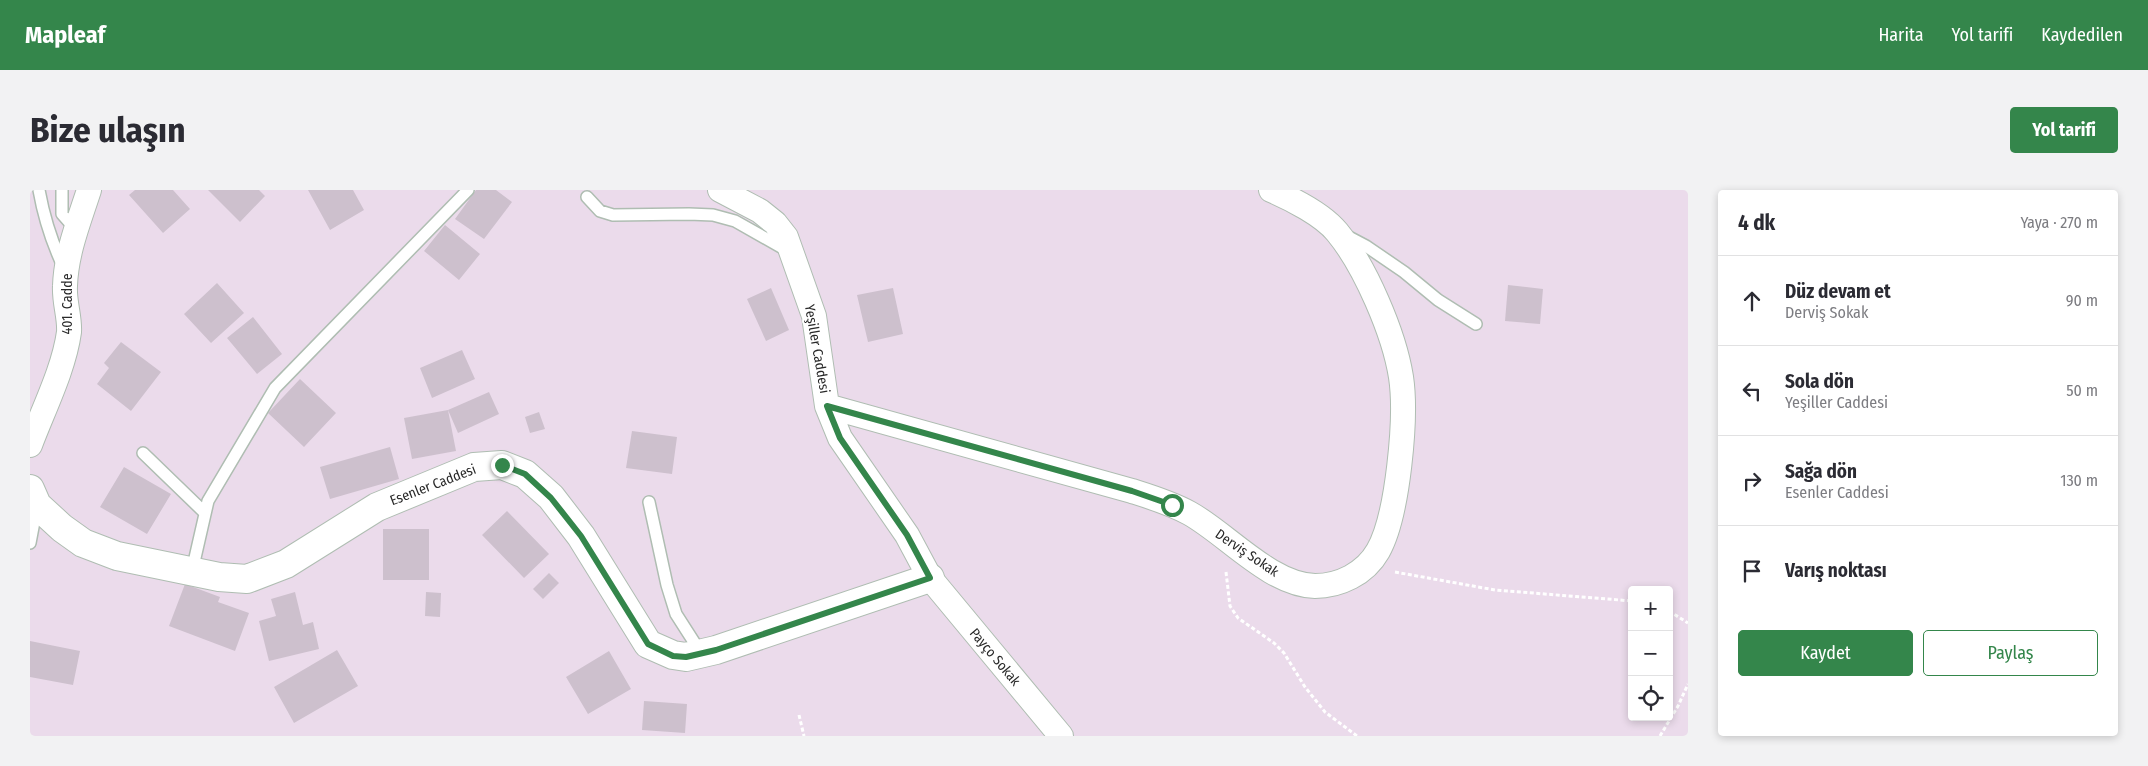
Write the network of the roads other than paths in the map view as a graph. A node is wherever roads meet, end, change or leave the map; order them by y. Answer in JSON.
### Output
{"nodes":[{"id":1,"x":39,"y":190,"type":"edge"},
{"id":2,"x":62,"y":190,"type":"edge"},
{"id":3,"x":89,"y":190,"type":"edge"},
{"id":4,"x":468,"y":190,"type":"edge"},
{"id":5,"x":720,"y":190,"type":"edge"},
{"id":6,"x":1271,"y":190,"type":"edge"},
{"id":7,"x":587,"y":197,"type":"dead end"},
{"id":8,"x":76,"y":230,"type":"junction"},
{"id":9,"x":1336,"y":231,"type":"junction"},
{"id":10,"x":792,"y":254,"type":"junction"},
{"id":11,"x":66,"y":272,"type":"junction"},
{"id":12,"x":1476,"y":324,"type":"dead end"},
{"id":13,"x":827,"y":406,"type":"junction"},
{"id":14,"x":30,"y":445,"type":"edge"},
{"id":15,"x":143,"y":453,"type":"dead end"},
{"id":16,"x":34,"y":497,"type":"edge"},
{"id":17,"x":649,"y":502,"type":"dead end"},
{"id":18,"x":204,"y":512,"type":"junction"},
{"id":19,"x":30,"y":543,"type":"edge"},
{"id":20,"x":192,"y":572,"type":"junction"},
{"id":21,"x":930,"y":578,"type":"junction"},
{"id":22,"x":701,"y":653,"type":"junction"},
{"id":23,"x":1061,"y":736,"type":"edge"}],
"edges":[{"from":1,"to":11,"type":"lane"},
{"from":2,"to":8,"type":"lane"},
{"from":3,"to":8,"type":"street","name":"401. Cadde"},
{"from":4,"to":18,"type":"lane"},
{"from":5,"to":10,"type":"street","name":"Yeşiller Caddesi"},
{"from":6,"to":9,"type":"street","name":"Derviş Sokak"},
{"from":7,"to":10,"type":"lane"},
{"from":8,"to":11,"type":"street","name":"401. Cadde"},
{"from":9,"to":12,"type":"lane"},
{"from":9,"to":13,"type":"street","name":"Derviş Sokak"},
{"from":10,"to":13,"type":"street","name":"Yeşiller Caddesi"},
{"from":11,"to":14,"type":"street","name":"401. Cadde"},
{"from":13,"to":21,"type":"street","name":"Yeşiller Caddesi"},
{"from":15,"to":18,"type":"lane"},
{"from":16,"to":19,"type":"lane"},
{"from":16,"to":20,"type":"street","name":"Esenler Caddesi"},
{"from":17,"to":22,"type":"lane"},
{"from":18,"to":20,"type":"lane"},
{"from":20,"to":22,"type":"street","name":"Esenler Caddesi"},
{"from":21,"to":22,"type":"street","name":"Esenler Caddesi"},
{"from":21,"to":23,"type":"street","name":"Payço Sokak"}]}
